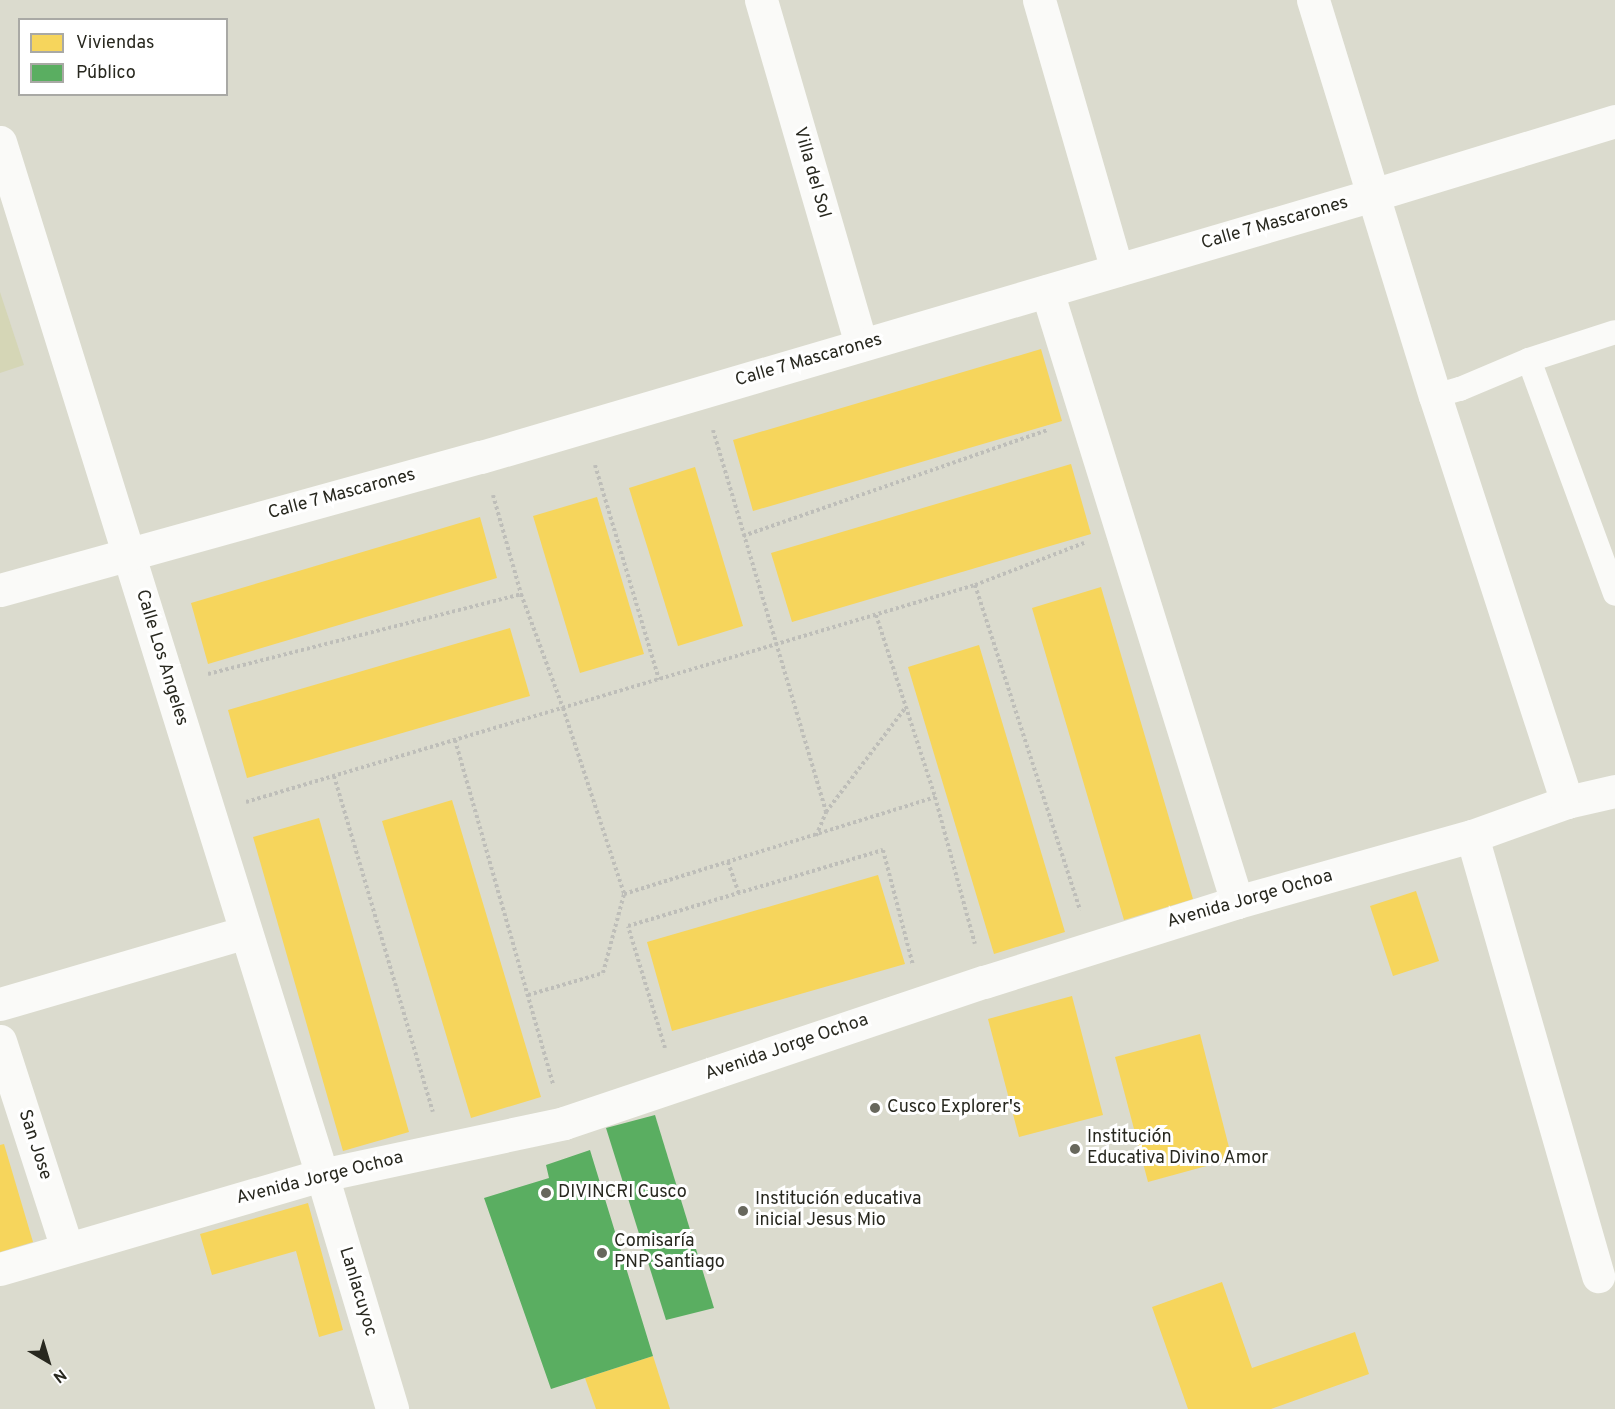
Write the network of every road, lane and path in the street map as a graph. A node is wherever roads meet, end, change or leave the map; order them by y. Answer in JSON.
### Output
{"nodes":[{"id":1,"x":761,"y":0,"type":"edge"},
{"id":2,"x":1039,"y":0,"type":"edge"},
{"id":3,"x":1313,"y":0,"type":"edge"},
{"id":4,"x":1615,"y":121,"type":"edge"},
{"id":5,"x":0,"y":142,"type":"edge"},
{"id":6,"x":1373,"y":195,"type":"junction"},
{"id":7,"x":1117,"y":270,"type":"junction"},
{"id":8,"x":1047,"y":291,"type":"junction"},
{"id":9,"x":1615,"y":332,"type":"edge"},
{"id":10,"x":861,"y":345,"type":"junction"},
{"id":11,"x":1529,"y":360,"type":"junction"},
{"id":12,"x":700,"y":393,"type":"junction"},
{"id":13,"x":1435,"y":396,"type":"junction"},
{"id":14,"x":1059,"y":426,"type":"dead end"},
{"id":15,"x":592,"y":453,"type":"dead end"},
{"id":16,"x":481,"y":457,"type":"junction"},
{"id":17,"x":743,"y":536,"type":"junction"},
{"id":18,"x":1124,"y":541,"type":"junction"},
{"id":19,"x":128,"y":554,"type":"junction"},
{"id":20,"x":975,"y":585,"type":"junction"},
{"id":21,"x":0,"y":591,"type":"edge"},
{"id":22,"x":521,"y":594,"type":"junction"},
{"id":23,"x":1615,"y":594,"type":"edge"},
{"id":24,"x":876,"y":615,"type":"junction"},
{"id":25,"x":775,"y":645,"type":"junction"},
{"id":26,"x":207,"y":674,"type":"dead end"},
{"id":27,"x":659,"y":680,"type":"junction"},
{"id":28,"x":906,"y":707,"type":"junction"},
{"id":29,"x":563,"y":708,"type":"junction"},
{"id":30,"x":455,"y":740,"type":"junction"},
{"id":31,"x":334,"y":776,"type":"junction"},
{"id":32,"x":935,"y":797,"type":"junction"},
{"id":33,"x":1613,"y":801,"type":"edge"},
{"id":34,"x":1567,"y":802,"type":"junction"},
{"id":35,"x":826,"y":812,"type":"junction"},
{"id":36,"x":209,"y":813,"type":"junction"},
{"id":37,"x":816,"y":836,"type":"junction"},
{"id":38,"x":1472,"y":836,"type":"junction"},
{"id":39,"x":728,"y":862,"type":"junction"},
{"id":40,"x":624,"y":894,"type":"junction"},
{"id":41,"x":739,"y":894,"type":"junction"},
{"id":42,"x":1237,"y":902,"type":"junction"},
{"id":43,"x":1083,"y":920,"type":"dead end"},
{"id":44,"x":246,"y":932,"type":"junction"},
{"id":45,"x":915,"y":975,"type":"dead end"},
{"id":46,"x":984,"y":982,"type":"junction"},
{"id":47,"x":528,"y":995,"type":"junction"},
{"id":48,"x":0,"y":1004,"type":"edge"},
{"id":49,"x":0,"y":1041,"type":"edge"},
{"id":50,"x":668,"y":1058,"type":"dead end"},
{"id":51,"x":436,"y":1122,"type":"dead end"},
{"id":52,"x":564,"y":1123,"type":"junction"},
{"id":53,"x":322,"y":1175,"type":"junction"},
{"id":54,"x":67,"y":1248,"type":"junction"},
{"id":55,"x":0,"y":1269,"type":"edge"},
{"id":56,"x":1598,"y":1275,"type":"dead end"},
{"id":57,"x":392,"y":1409,"type":"edge"}],
"edges":[{"from":1,"to":10,"type":"street","name":"Villa del Sol"},
{"from":2,"to":7,"type":"street"},
{"from":3,"to":6,"type":"street"},
{"from":4,"to":6,"type":"street","name":"Calle 7 Mascarones"},
{"from":5,"to":19,"type":"street","name":"Calle Los Angeles"},
{"from":6,"to":7,"type":"street","name":"Calle 7 Mascarones"},
{"from":6,"to":13,"type":"street"},
{"from":7,"to":8,"type":"street","name":"Calle 7 Mascarones"},
{"from":8,"to":10,"type":"street","name":"Calle 7 Mascarones"},
{"from":8,"to":18,"type":"street"},
{"from":9,"to":11,"type":"lane"},
{"from":10,"to":12,"type":"street","name":"Calle 7 Mascarones"},
{"from":11,"to":13,"type":"lane"},
{"from":11,"to":23,"type":"lane"},
{"from":12,"to":16,"type":"street","name":"Calle 7 Mascarones"},
{"from":12,"to":17,"type":"path"},
{"from":13,"to":34,"type":"street"},
{"from":14,"to":17,"type":"path"},
{"from":15,"to":27,"type":"path"},
{"from":16,"to":19,"type":"street","name":"Calle 7 Mascarones"},
{"from":16,"to":22,"type":"path"},
{"from":17,"to":25,"type":"path"},
{"from":18,"to":20,"type":"path"},
{"from":18,"to":42,"type":"street"},
{"from":19,"to":21,"type":"street","name":"Calle 7 Mascarones"},
{"from":19,"to":36,"type":"street","name":"Calle Los Angeles"},
{"from":20,"to":24,"type":"path"},
{"from":20,"to":43,"type":"path"},
{"from":22,"to":26,"type":"path"},
{"from":22,"to":29,"type":"path"},
{"from":24,"to":25,"type":"path"},
{"from":24,"to":28,"type":"path"},
{"from":25,"to":27,"type":"path"},
{"from":25,"to":35,"type":"path"},
{"from":27,"to":29,"type":"path"},
{"from":28,"to":32,"type":"path"},
{"from":28,"to":35,"type":"path"},
{"from":29,"to":30,"type":"path"},
{"from":29,"to":40,"type":"path"},
{"from":30,"to":31,"type":"path"},
{"from":30,"to":47,"type":"path"},
{"from":31,"to":36,"type":"path"},
{"from":31,"to":51,"type":"path"},
{"from":32,"to":37,"type":"path"},
{"from":32,"to":46,"type":"path"},
{"from":33,"to":34,"type":"street","name":"Avenida Jorge Ochoa"},
{"from":34,"to":38,"type":"street","name":"Avenida Jorge Ochoa"},
{"from":35,"to":37,"type":"path"},
{"from":36,"to":44,"type":"street","name":"Calle Los Angeles"},
{"from":37,"to":39,"type":"path"},
{"from":38,"to":42,"type":"street","name":"Avenida Jorge Ochoa"},
{"from":38,"to":56,"type":"street"},
{"from":39,"to":40,"type":"path"},
{"from":39,"to":41,"type":"path"},
{"from":40,"to":47,"type":"path"},
{"from":41,"to":45,"type":"path"},
{"from":41,"to":50,"type":"path"},
{"from":42,"to":46,"type":"street","name":"Avenida Jorge Ochoa"},
{"from":44,"to":48,"type":"street"},
{"from":44,"to":53,"type":"street","name":"Calle Los Angeles"},
{"from":46,"to":52,"type":"street","name":"Avenida Jorge Ochoa"},
{"from":47,"to":52,"type":"path"},
{"from":49,"to":54,"type":"street","name":"San Jose"},
{"from":52,"to":53,"type":"street","name":"Avenida Jorge Ochoa"},
{"from":53,"to":54,"type":"street","name":"Avenida Jorge Ochoa"},
{"from":53,"to":57,"type":"street","name":"Lanlacuyoc"},
{"from":54,"to":55,"type":"street","name":"Avenida Jorge Ochoa"}]}
